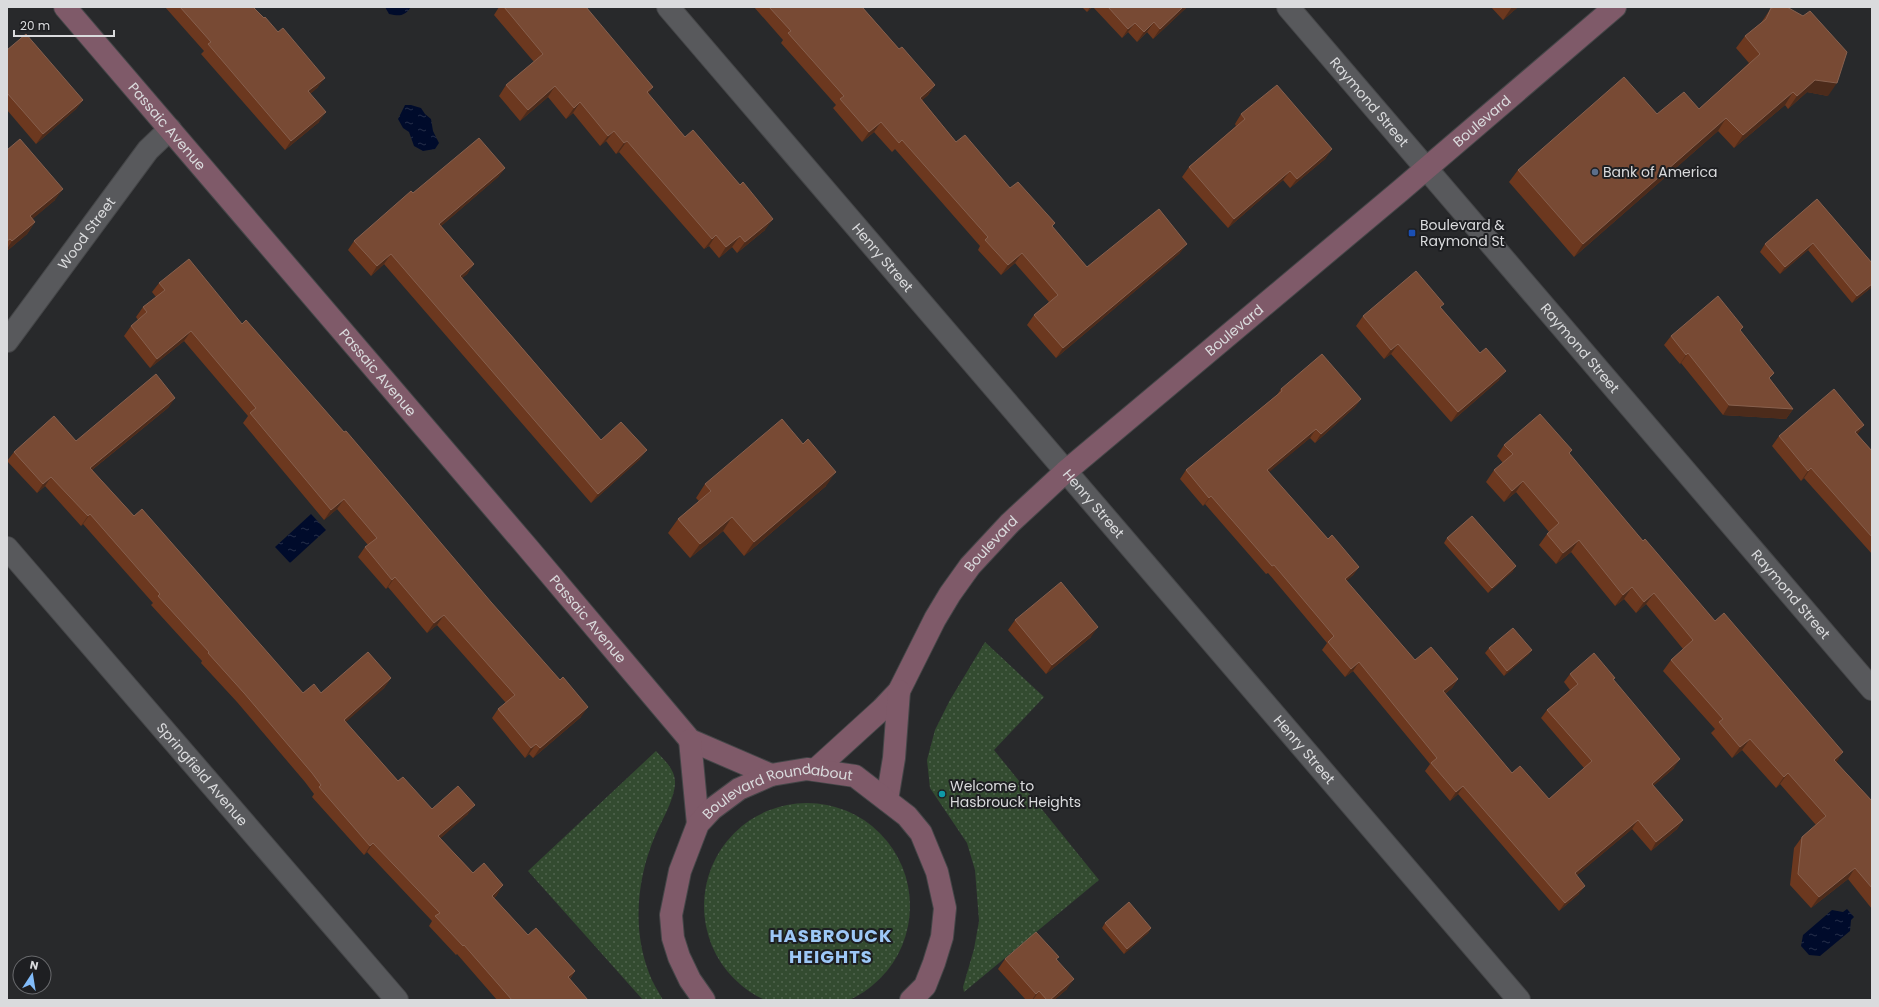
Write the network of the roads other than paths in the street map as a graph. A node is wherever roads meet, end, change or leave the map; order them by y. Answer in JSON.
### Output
{"nodes":[{"id":1,"x":65,"y":7,"type":"edge"},
{"id":2,"x":668,"y":7,"type":"edge"},
{"id":3,"x":1288,"y":7,"type":"edge"},
{"id":4,"x":1615,"y":7,"type":"edge"},
{"id":5,"x":170,"y":129,"type":"junction"},
{"id":6,"x":1425,"y":168,"type":"junction"},
{"id":7,"x":7,"y":341,"type":"edge"},
{"id":8,"x":1065,"y":472,"type":"junction"},
{"id":9,"x":7,"y":548,"type":"edge"},
{"id":10,"x":1872,"y":688,"type":"edge"},
{"id":11,"x":899,"y":691,"type":"junction"},
{"id":12,"x":690,"y":740,"type":"junction"},
{"id":13,"x":815,"y":770,"type":"junction"},
{"id":14,"x":771,"y":776,"type":"junction"},
{"id":15,"x":887,"y":800,"type":"junction"},
{"id":16,"x":698,"y":824,"type":"junction"},
{"id":17,"x":923,"y":995,"type":"edge"},
{"id":18,"x":397,"y":1000,"type":"edge"},
{"id":19,"x":704,"y":1000,"type":"edge"},
{"id":20,"x":1519,"y":1000,"type":"edge"}],
"edges":[{"from":1,"to":5,"type":"street","name":"Passaic Avenue"},
{"from":2,"to":8,"type":"street","name":"Henry Street"},
{"from":3,"to":6,"type":"street","name":"Raymond Street"},
{"from":4,"to":6,"type":"street","name":"Boulevard"},
{"from":5,"to":7,"type":"street","name":"Wood Street"},
{"from":5,"to":12,"type":"street","name":"Passaic Avenue"},
{"from":6,"to":8,"type":"street","name":"Boulevard"},
{"from":6,"to":10,"type":"street","name":"Raymond Street"},
{"from":8,"to":11,"type":"street","name":"Boulevard"},
{"from":8,"to":20,"type":"street","name":"Henry Street"},
{"from":9,"to":18,"type":"street","name":"Springfield Avenue"},
{"from":11,"to":13,"type":"street","name":"Boulevard"},
{"from":11,"to":15,"type":"street","name":"Boulevard"},
{"from":12,"to":14,"type":"street","name":"Passaic Avenue"},
{"from":12,"to":16,"type":"street"},
{"from":13,"to":14,"type":"street","name":"Boulevard Roundabout"},
{"from":13,"to":15,"type":"street","name":"Boulevard Roundabout"},
{"from":14,"to":16,"type":"street","name":"Boulevard Roundabout"},
{"from":15,"to":17,"type":"street","name":"Boulevard Roundabout"},
{"from":16,"to":19,"type":"street","name":"Boulevard Roundabout"}]}
